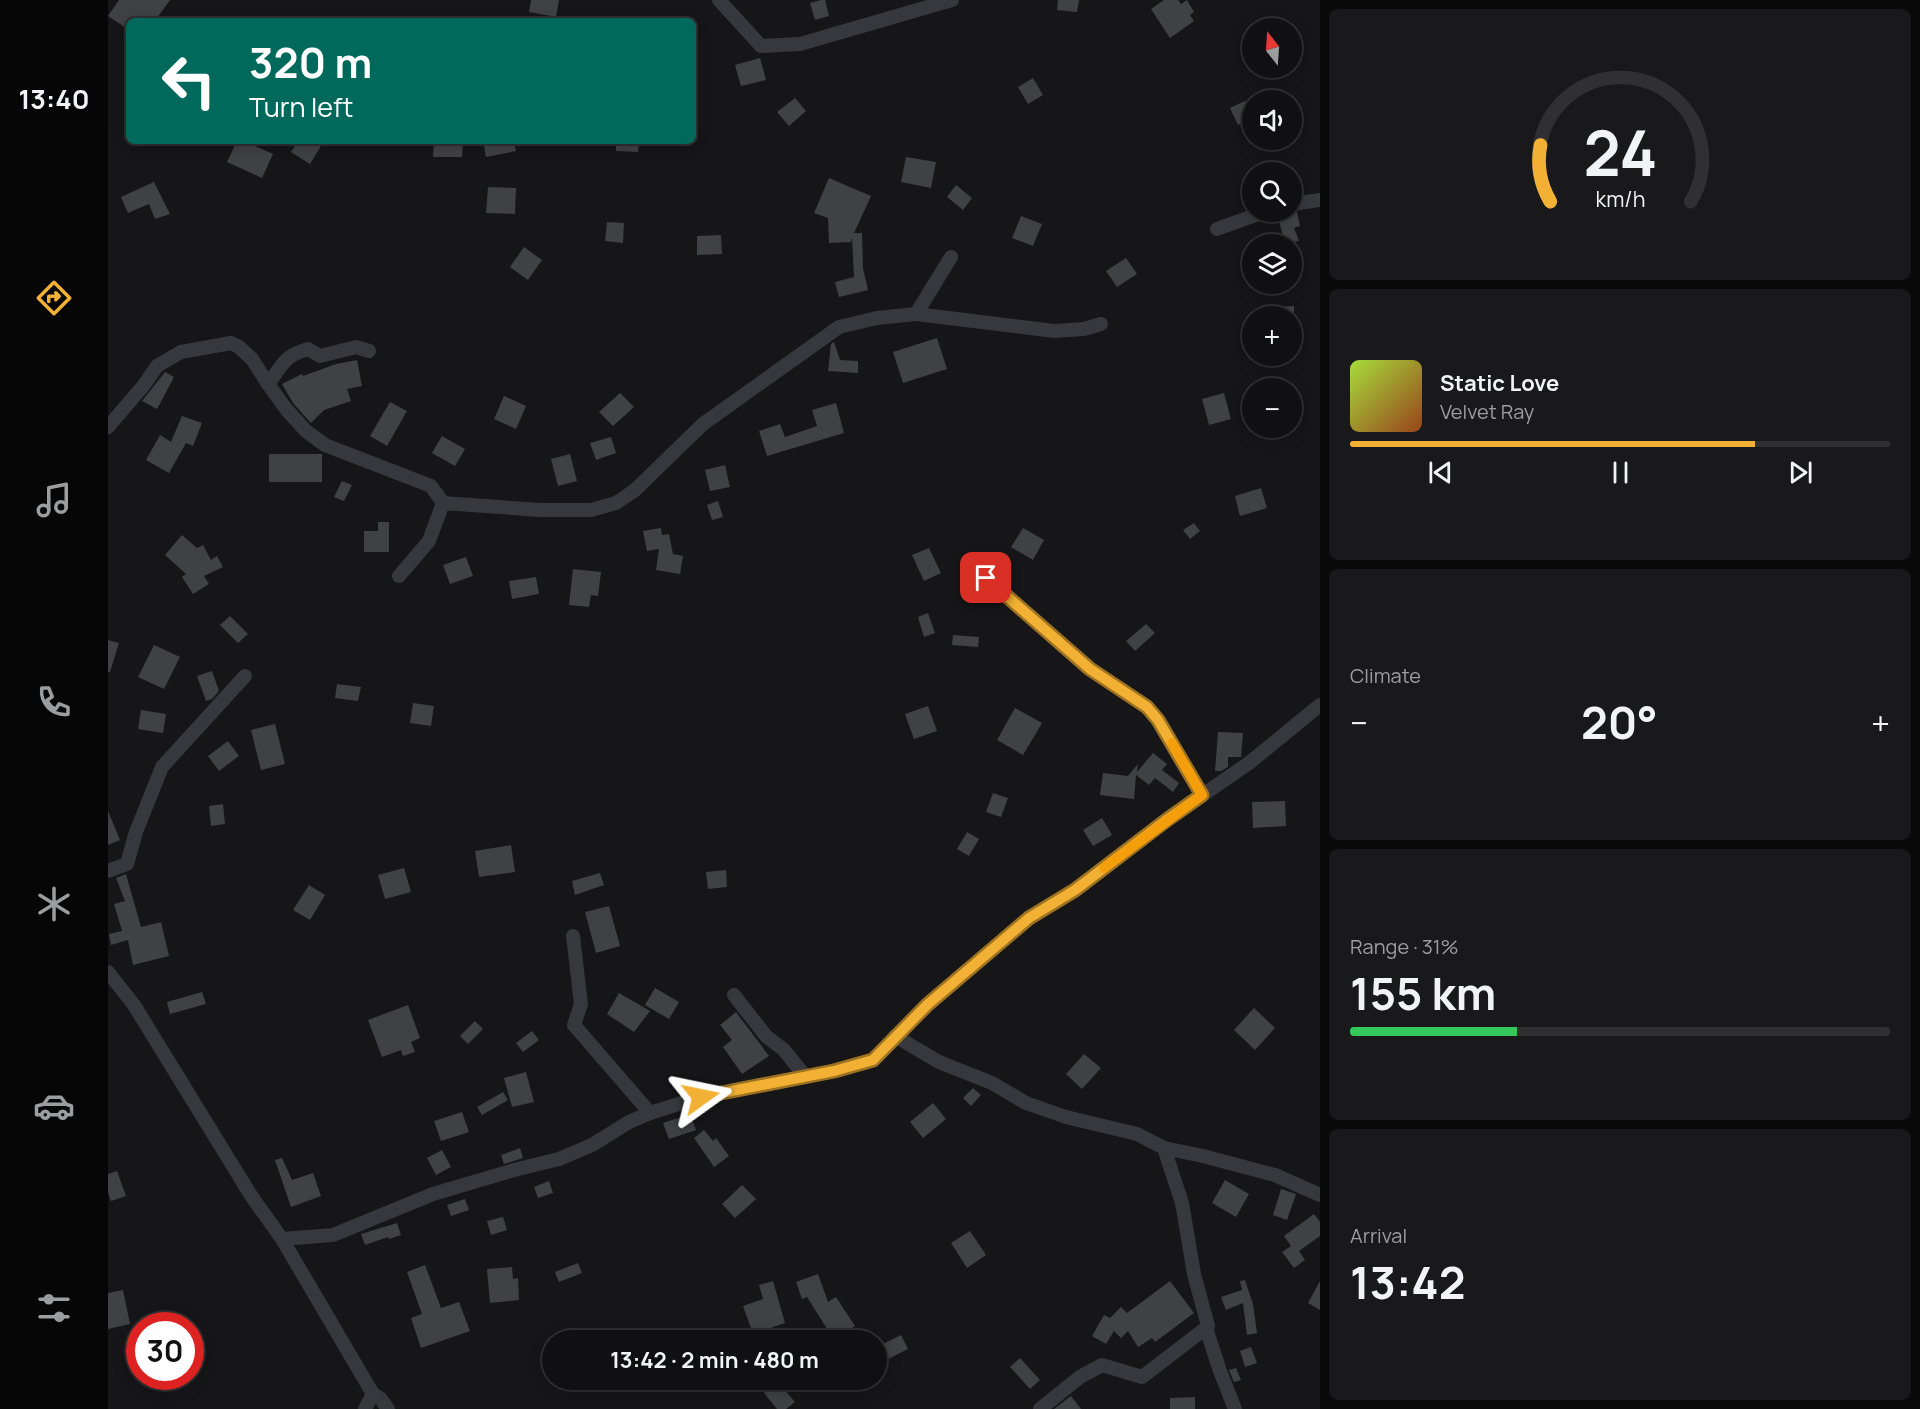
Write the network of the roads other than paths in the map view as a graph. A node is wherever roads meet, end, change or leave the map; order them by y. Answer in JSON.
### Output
{"nodes":[{"id":1,"x":719,"y":0,"type":"edge"},
{"id":2,"x":952,"y":0,"type":"edge"},
{"id":3,"x":1320,"y":200,"type":"edge"},
{"id":4,"x":1302,"y":203,"type":"edge"},
{"id":5,"x":1242,"y":220,"type":"edge"},
{"id":6,"x":1217,"y":229,"type":"dead end"},
{"id":7,"x":951,"y":257,"type":"dead end"},
{"id":8,"x":916,"y":314,"type":"junction"},
{"id":9,"x":1101,"y":324,"type":"dead end"},
{"id":10,"x":369,"y":351,"type":"dead end"},
{"id":11,"x":268,"y":384,"type":"junction"},
{"id":12,"x":108,"y":427,"type":"edge"},
{"id":13,"x":443,"y":503,"type":"junction"},
{"id":14,"x":399,"y":576,"type":"dead end"},
{"id":15,"x":986,"y":578,"type":"dead end"},
{"id":16,"x":245,"y":676,"type":"dead end"},
{"id":17,"x":1320,"y":705,"type":"edge"},
{"id":18,"x":1202,"y":795,"type":"junction"},
{"id":19,"x":108,"y":871,"type":"edge"},
{"id":20,"x":573,"y":936,"type":"dead end"},
{"id":21,"x":108,"y":972,"type":"edge"},
{"id":22,"x":734,"y":995,"type":"dead end"},
{"id":23,"x":895,"y":1036,"type":"junction"},
{"id":24,"x":805,"y":1076,"type":"junction"},
{"id":25,"x":650,"y":1113,"type":"junction"},
{"id":26,"x":1164,"y":1148,"type":"junction"},
{"id":27,"x":1320,"y":1195,"type":"edge"},
{"id":28,"x":282,"y":1239,"type":"junction"},
{"id":29,"x":1206,"y":1328,"type":"junction"},
{"id":30,"x":373,"y":1394,"type":"junction"},
{"id":31,"x":365,"y":1409,"type":"edge"},
{"id":32,"x":388,"y":1409,"type":"edge"},
{"id":33,"x":1040,"y":1409,"type":"edge"},
{"id":34,"x":1235,"y":1409,"type":"edge"}],
"edges":[{"from":1,"to":2,"type":"street"},
{"from":3,"to":4,"type":"street"},
{"from":5,"to":6,"type":"street"},
{"from":7,"to":8,"type":"street"},
{"from":8,"to":9,"type":"street"},
{"from":8,"to":13,"type":"street"},
{"from":10,"to":11,"type":"street"},
{"from":11,"to":12,"type":"street"},
{"from":11,"to":13,"type":"street"},
{"from":13,"to":14,"type":"street"},
{"from":15,"to":18,"type":"street"},
{"from":16,"to":19,"type":"street"},
{"from":17,"to":18,"type":"street"},
{"from":18,"to":23,"type":"street"},
{"from":20,"to":25,"type":"street"},
{"from":21,"to":28,"type":"street"},
{"from":22,"to":24,"type":"street"},
{"from":23,"to":24,"type":"street"},
{"from":23,"to":26,"type":"street"},
{"from":24,"to":25,"type":"street"},
{"from":25,"to":28,"type":"street"},
{"from":26,"to":27,"type":"street"},
{"from":26,"to":29,"type":"street"},
{"from":28,"to":30,"type":"street"},
{"from":29,"to":33,"type":"street"},
{"from":29,"to":34,"type":"street"},
{"from":30,"to":31,"type":"street"},
{"from":30,"to":32,"type":"street"}]}
